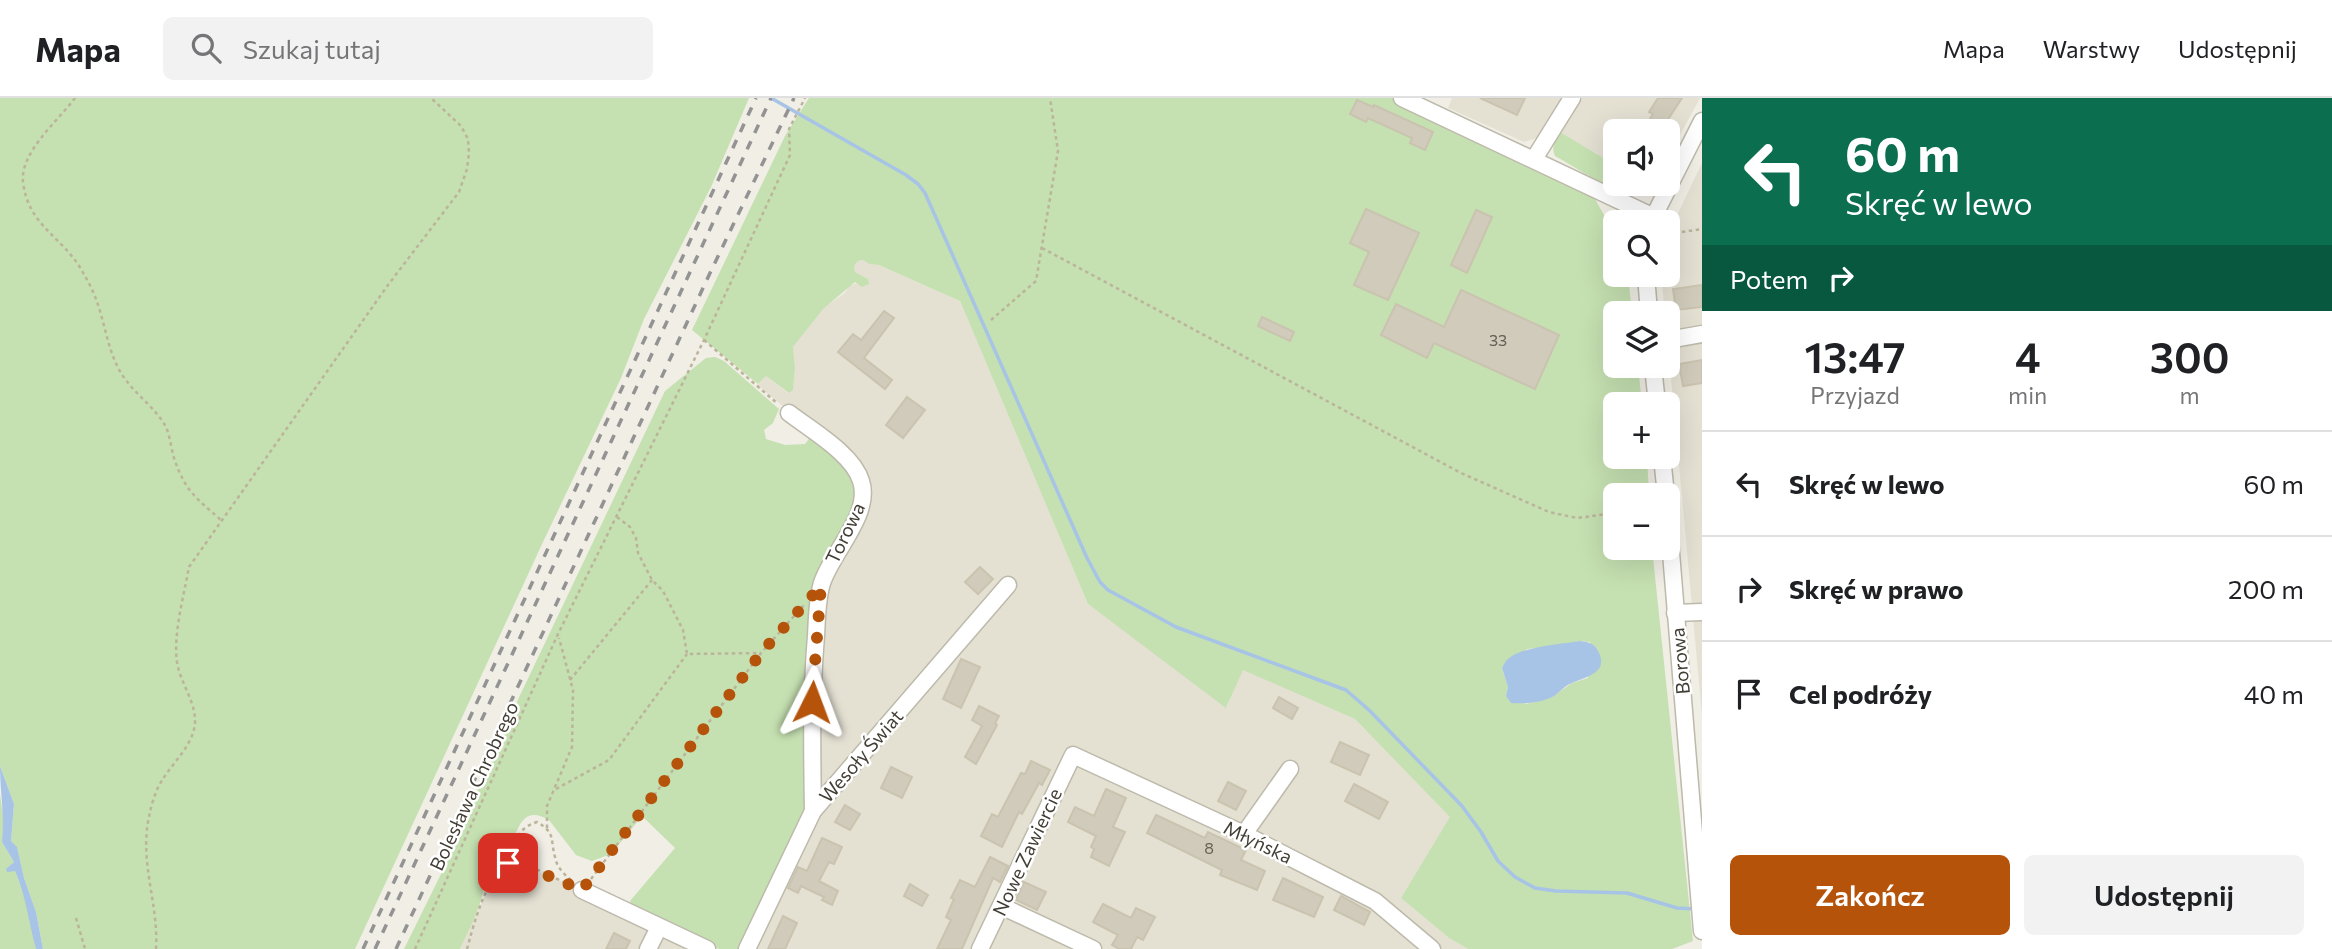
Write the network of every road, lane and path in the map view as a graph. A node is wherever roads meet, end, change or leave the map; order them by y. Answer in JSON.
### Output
{"nodes":[{"id":1,"x":75,"y":98,"type":"edge"},
{"id":2,"x":431,"y":98,"type":"edge"},
{"id":3,"x":805,"y":98,"type":"edge"},
{"id":4,"x":1049,"y":98,"type":"edge"},
{"id":5,"x":1402,"y":98,"type":"edge"},
{"id":6,"x":1572,"y":98,"type":"edge"},
{"id":7,"x":1702,"y":121,"type":"edge"},
{"id":8,"x":1534,"y":159,"type":"junction"},
{"id":9,"x":1606,"y":205,"type":"dead end"},
{"id":10,"x":1608,"y":210,"type":"edge"},
{"id":11,"x":1634,"y":210,"type":"edge"},
{"id":12,"x":1657,"y":210,"type":"edge"},
{"id":13,"x":1702,"y":229,"type":"edge"},
{"id":14,"x":1680,"y":232,"type":"edge"},
{"id":15,"x":1042,"y":248,"type":"junction"},
{"id":16,"x":991,"y":320,"type":"dead end"},
{"id":17,"x":1702,"y":334,"type":"edge"},
{"id":18,"x":1680,"y":338,"type":"edge"},
{"id":19,"x":704,"y":341,"type":"junction"},
{"id":20,"x":789,"y":413,"type":"joint"},
{"id":21,"x":1603,"y":515,"type":"edge"},
{"id":22,"x":617,"y":517,"type":"junction"},
{"id":23,"x":221,"y":520,"type":"junction"},
{"id":24,"x":1671,"y":560,"type":"edge"},
{"id":25,"x":652,"y":580,"type":"junction"},
{"id":26,"x":1008,"y":585,"type":"dead end"},
{"id":27,"x":804,"y":605,"type":"dead end"},
{"id":28,"x":1702,"y":612,"type":"edge"},
{"id":29,"x":1675,"y":613,"type":"junction"},
{"id":30,"x":558,"y":635,"type":"junction"},
{"id":31,"x":761,"y":653,"type":"junction"},
{"id":32,"x":687,"y":654,"type":"junction"},
{"id":33,"x":570,"y":680,"type":"junction"},
{"id":34,"x":1073,"y":755,"type":"joint"},
{"id":35,"x":1290,"y":769,"type":"dead end"},
{"id":36,"x":554,"y":790,"type":"junction"},
{"id":37,"x":813,"y":811,"type":"junction"},
{"id":38,"x":547,"y":828,"type":"junction"},
{"id":39,"x":1244,"y":834,"type":"junction"},
{"id":40,"x":536,"y":870,"type":"junction"},
{"id":41,"x":1700,"y":884,"type":"edge"},
{"id":42,"x":582,"y":890,"type":"junction"},
{"id":43,"x":1001,"y":906,"type":"junction"},
{"id":44,"x":76,"y":918,"type":"dead end"},
{"id":45,"x":1702,"y":923,"type":"edge"},
{"id":46,"x":659,"y":928,"type":"junction"},
{"id":47,"x":85,"y":949,"type":"edge"},
{"id":48,"x":156,"y":949,"type":"edge"},
{"id":49,"x":415,"y":949,"type":"edge"},
{"id":50,"x":467,"y":949,"type":"edge"},
{"id":51,"x":648,"y":949,"type":"edge"},
{"id":52,"x":706,"y":949,"type":"edge"},
{"id":53,"x":747,"y":949,"type":"edge"},
{"id":54,"x":981,"y":949,"type":"edge"},
{"id":55,"x":1093,"y":949,"type":"edge"},
{"id":56,"x":1432,"y":949,"type":"edge"}],
"edges":[{"from":1,"to":23,"type":"path"},
{"from":2,"to":23,"type":"path"},
{"from":3,"to":19,"type":"path","name":"Bolesława Chrobrego"},
{"from":4,"to":15,"type":"path"},
{"from":5,"to":8,"type":"street"},
{"from":6,"to":8,"type":"street"},
{"from":7,"to":12,"type":"street"},
{"from":8,"to":11,"type":"street"},
{"from":9,"to":10,"type":"path"},
{"from":13,"to":14,"type":"path"},
{"from":15,"to":16,"type":"path"},
{"from":15,"to":21,"type":"path"},
{"from":17,"to":18,"type":"street"},
{"from":19,"to":20,"type":"path"},
{"from":19,"to":22,"type":"path","name":"Bolesława Chrobrego"},
{"from":20,"to":37,"type":"street","name":"Torowa"},
{"from":22,"to":25,"type":"path"},
{"from":22,"to":30,"type":"path","name":"Bolesława Chrobrego"},
{"from":23,"to":48,"type":"path"},
{"from":24,"to":29,"type":"street","name":"Borowa"},
{"from":25,"to":32,"type":"path"},
{"from":25,"to":33,"type":"path"},
{"from":26,"to":37,"type":"street","name":"Wesoły Świat"},
{"from":27,"to":31,"type":"path"},
{"from":28,"to":29,"type":"street"},
{"from":29,"to":41,"type":"street","name":"Borowa"},
{"from":30,"to":33,"type":"path"},
{"from":30,"to":49,"type":"path","name":"Bolesława Chrobrego"},
{"from":31,"to":32,"type":"path"},
{"from":31,"to":42,"type":"path"},
{"from":32,"to":36,"type":"path"},
{"from":33,"to":36,"type":"path"},
{"from":34,"to":39,"type":"street","name":"Młyńska"},
{"from":34,"to":43,"type":"street","name":"Nowe Zawiercie"},
{"from":35,"to":39,"type":"street"},
{"from":36,"to":38,"type":"path"},
{"from":37,"to":53,"type":"street","name":"Wesoły Świat"},
{"from":38,"to":40,"type":"path"},
{"from":38,"to":42,"type":"path"},
{"from":39,"to":56,"type":"street","name":"Młyńska"},
{"from":40,"to":42,"type":"path"},
{"from":40,"to":50,"type":"path"},
{"from":41,"to":45,"type":"street","name":"Borowa"},
{"from":42,"to":46,"type":"street"},
{"from":43,"to":54,"type":"street","name":"Nowe Zawiercie"},
{"from":43,"to":55,"type":"street"},
{"from":44,"to":47,"type":"path"},
{"from":46,"to":51,"type":"street"},
{"from":46,"to":52,"type":"street"}]}
